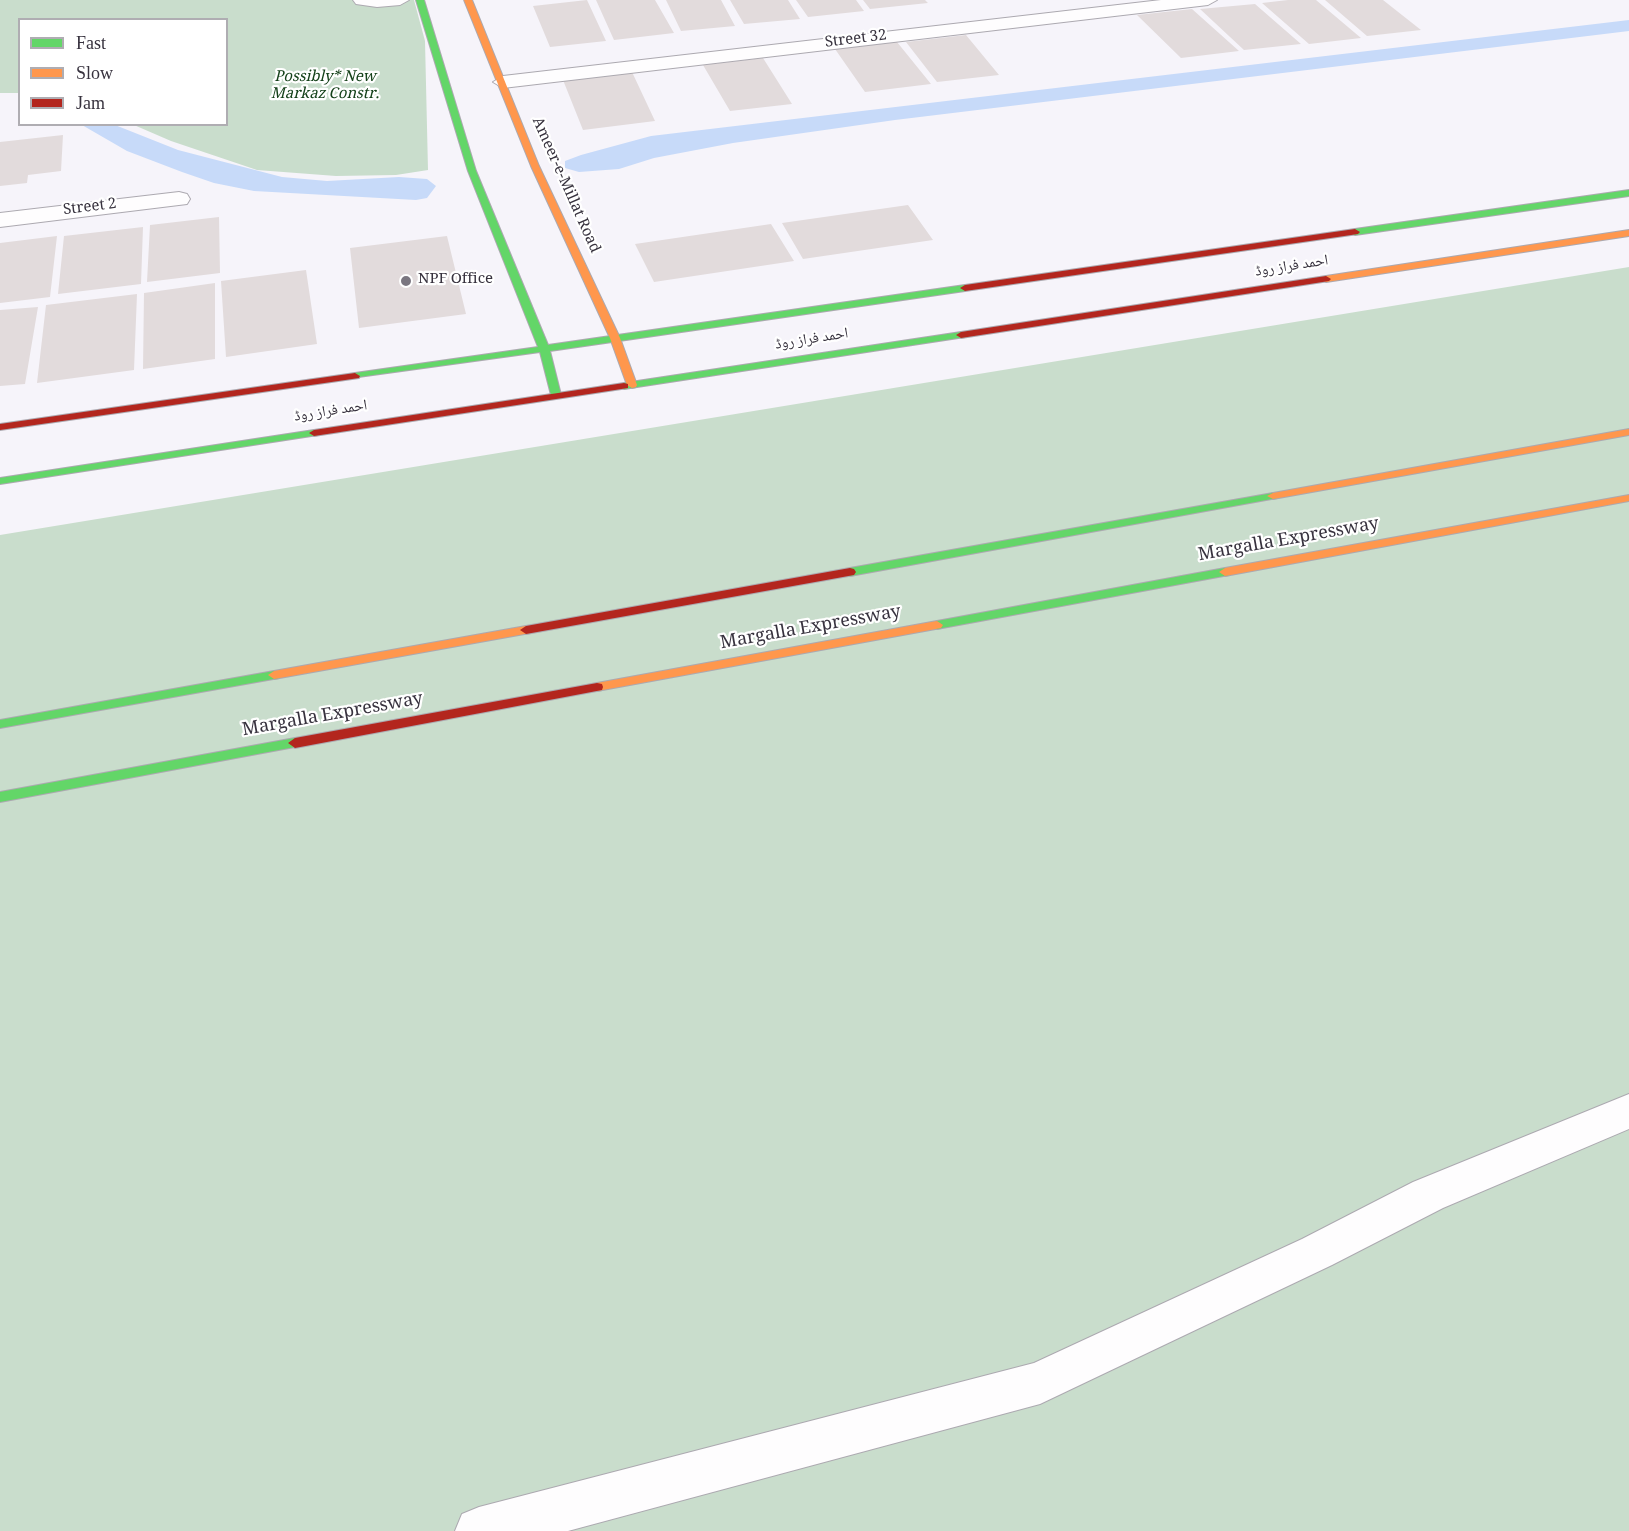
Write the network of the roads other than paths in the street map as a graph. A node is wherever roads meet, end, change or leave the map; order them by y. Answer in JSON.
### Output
{"nodes":[{"id":1,"x":362,"y":0,"type":"edge"},
{"id":2,"x":400,"y":0,"type":"edge"},
{"id":3,"x":420,"y":0,"type":"edge"},
{"id":4,"x":468,"y":0,"type":"edge"},
{"id":5,"x":1208,"y":0,"type":"edge"},
{"id":6,"x":503,"y":82,"type":"junction"},
{"id":7,"x":1629,"y":193,"type":"edge"},
{"id":8,"x":179,"y":199,"type":"dead end"},
{"id":9,"x":0,"y":220,"type":"edge"},
{"id":10,"x":1629,"y":233,"type":"edge"},
{"id":11,"x":615,"y":338,"type":"junction"},
{"id":12,"x":544,"y":348,"type":"junction"},
{"id":13,"x":632,"y":385,"type":"junction"},
{"id":14,"x":556,"y":395,"type":"junction"},
{"id":15,"x":0,"y":427,"type":"edge"},
{"id":16,"x":1629,"y":432,"type":"edge"},
{"id":17,"x":0,"y":481,"type":"edge"},
{"id":18,"x":1629,"y":498,"type":"edge"},
{"id":19,"x":0,"y":724,"type":"edge"},
{"id":20,"x":0,"y":797,"type":"edge"},
{"id":21,"x":1629,"y":1111,"type":"edge"},
{"id":22,"x":480,"y":1531,"type":"edge"}],
"edges":[{"from":1,"to":2,"type":"street"},
{"from":3,"to":12,"type":"main road"},
{"from":4,"to":6,"type":"main road","name":"Ameer-e-Millat Road"},
{"from":5,"to":6,"type":"street","name":"Street 32"},
{"from":6,"to":11,"type":"main road","name":"Ameer-e-Millat Road"},
{"from":7,"to":11,"type":"main road","name":"احمد فراز روڈ"},
{"from":8,"to":9,"type":"street","name":"Street 2"},
{"from":10,"to":13,"type":"main road","name":"احمد فراز روڈ"},
{"from":11,"to":12,"type":"main road","name":"احمد فراز روڈ"},
{"from":11,"to":13,"type":"main road","name":"Ameer-e-Millat Road"},
{"from":12,"to":14,"type":"main road"},
{"from":12,"to":15,"type":"main road","name":"احمد فراز روڈ"},
{"from":13,"to":14,"type":"main road","name":"احمد فراز روڈ"},
{"from":14,"to":17,"type":"main road","name":"احمد فراز روڈ"},
{"from":16,"to":19,"type":"main road"},
{"from":18,"to":20,"type":"main road","name":"Margalla Expressway"},
{"from":21,"to":22,"type":"street"}]}
